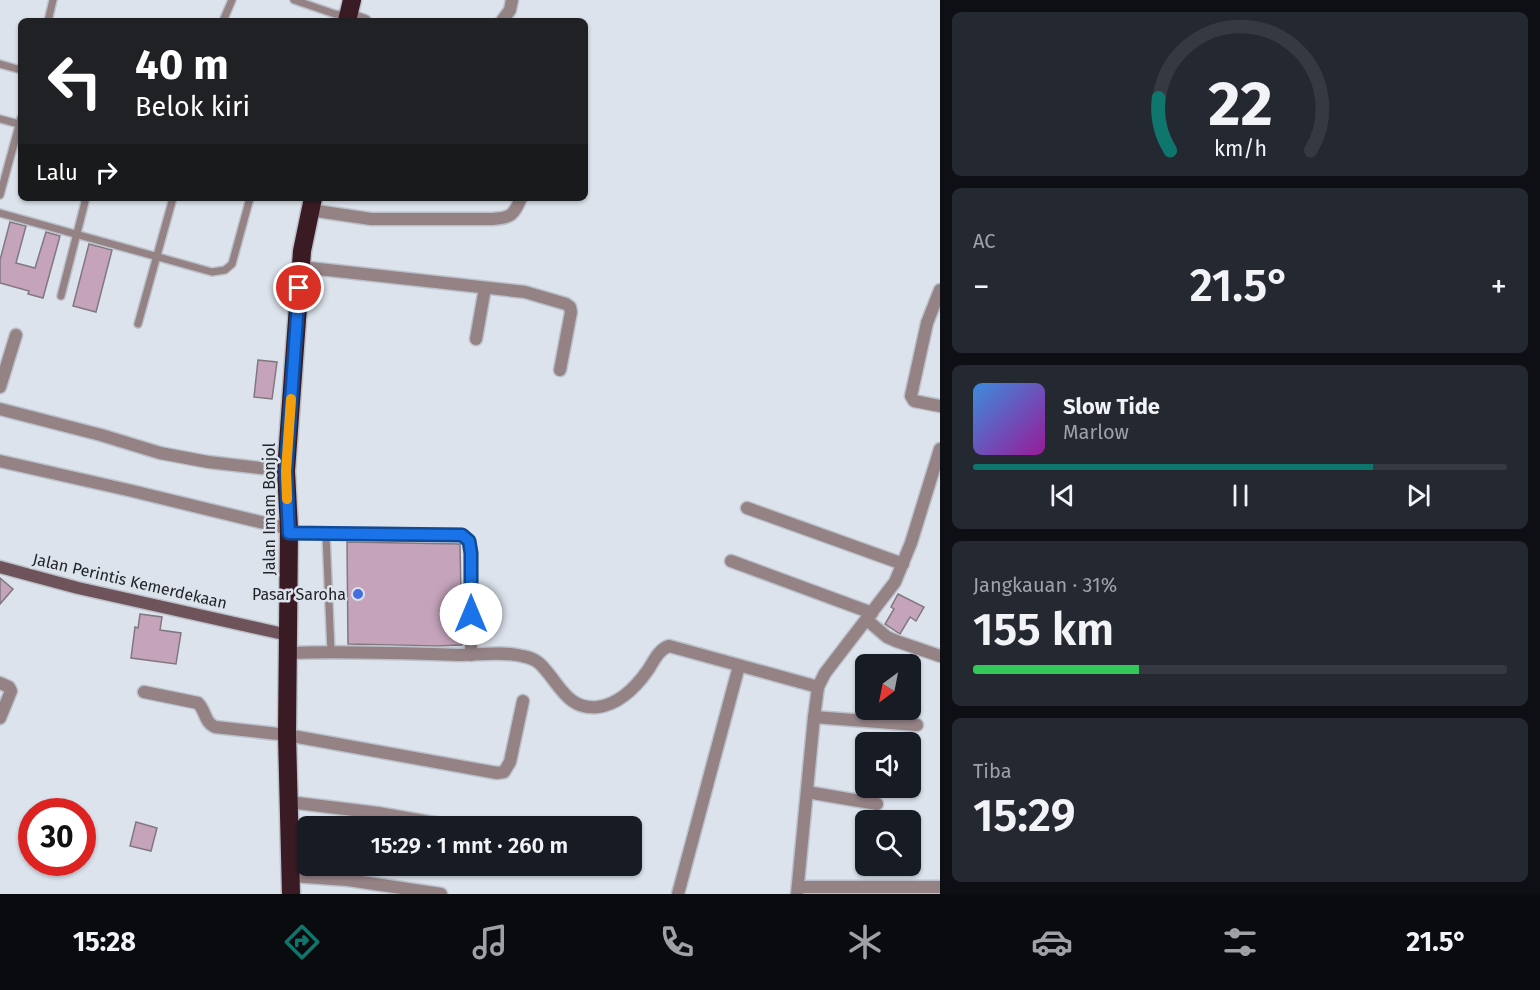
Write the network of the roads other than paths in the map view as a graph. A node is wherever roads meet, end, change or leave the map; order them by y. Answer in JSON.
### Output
{"nodes":[{"id":1,"x":53,"y":0,"type":"edge"},
{"id":2,"x":232,"y":0,"type":"edge"},
{"id":3,"x":294,"y":0,"type":"edge"},
{"id":4,"x":512,"y":0,"type":"edge"},
{"id":5,"x":353,"y":14,"type":"edge"},
{"id":6,"x":49,"y":18,"type":"edge"},
{"id":7,"x":224,"y":18,"type":"edge"},
{"id":8,"x":504,"y":18,"type":"edge"},
{"id":9,"x":0,"y":64,"type":"edge"},
{"id":10,"x":18,"y":69,"type":"edge"},
{"id":11,"x":0,"y":119,"type":"edge"},
{"id":12,"x":18,"y":120,"type":"edge"},
{"id":13,"x":18,"y":131,"type":"edge"},
{"id":14,"x":0,"y":195,"type":"edge"},
{"id":15,"x":85,"y":201,"type":"edge"},
{"id":16,"x":172,"y":201,"type":"edge"},
{"id":17,"x":249,"y":201,"type":"edge"},
{"id":18,"x":520,"y":201,"type":"edge"},
{"id":19,"x":312,"y":204,"type":"edge"},
{"id":20,"x":0,"y":213,"type":"edge"},
{"id":21,"x":76,"y":234,"type":"junction"},
{"id":22,"x":158,"y":257,"type":"junction"},
{"id":23,"x":301,"y":267,"type":"junction"},
{"id":24,"x":485,"y":288,"type":"junction"},
{"id":25,"x":940,"y":290,"type":"edge"},
{"id":26,"x":61,"y":296,"type":"dead end"},
{"id":27,"x":138,"y":324,"type":"dead end"},
{"id":28,"x":16,"y":335,"type":"dead end"},
{"id":29,"x":476,"y":339,"type":"dead end"},
{"id":30,"x":560,"y":370,"type":"dead end"},
{"id":31,"x":0,"y":387,"type":"edge"},
{"id":32,"x":940,"y":406,"type":"edge"},
{"id":33,"x":0,"y":410,"type":"edge"},
{"id":34,"x":940,"y":449,"type":"edge"},
{"id":35,"x":0,"y":461,"type":"edge"},
{"id":36,"x":286,"y":471,"type":"junction"},
{"id":37,"x":747,"y":508,"type":"dead end"},
{"id":38,"x":289,"y":531,"type":"junction"},
{"id":39,"x":326,"y":534,"type":"junction"},
{"id":40,"x":731,"y":561,"type":"dead end"},
{"id":41,"x":903,"y":564,"type":"junction"},
{"id":42,"x":0,"y":567,"type":"edge"},
{"id":43,"x":869,"y":617,"type":"junction"},
{"id":44,"x":288,"y":644,"type":"junction"},
{"id":45,"x":331,"y":652,"type":"junction"},
{"id":46,"x":471,"y":655,"type":"junction"},
{"id":47,"x":940,"y":656,"type":"edge"},
{"id":48,"x":740,"y":666,"type":"junction"},
{"id":49,"x":0,"y":683,"type":"edge"},
{"id":50,"x":818,"y":687,"type":"junction"},
{"id":51,"x":144,"y":692,"type":"dead end"},
{"id":52,"x":523,"y":701,"type":"dead end"},
{"id":53,"x":814,"y":717,"type":"junction"},
{"id":54,"x":0,"y":718,"type":"edge"},
{"id":55,"x":917,"y":725,"type":"dead end"},
{"id":56,"x":287,"y":735,"type":"junction"},
{"id":57,"x":807,"y":792,"type":"junction"},
{"id":58,"x":289,"y":802,"type":"junction"},
{"id":59,"x":877,"y":804,"type":"dead end"},
{"id":60,"x":395,"y":816,"type":"edge"},
{"id":61,"x":291,"y":885,"type":"edge"},
{"id":62,"x":940,"y":887,"type":"edge"},
{"id":63,"x":798,"y":890,"type":"edge"},
{"id":64,"x":441,"y":894,"type":"edge"},
{"id":65,"x":678,"y":894,"type":"edge"}],
"edges":[{"from":1,"to":6,"type":"lane"},
{"from":2,"to":7,"type":"lane"},
{"from":3,"to":5,"type":"lane"},
{"from":4,"to":8,"type":"street"},
{"from":9,"to":10,"type":"lane"},
{"from":11,"to":12,"type":"lane"},
{"from":13,"to":14,"type":"lane"},
{"from":15,"to":21,"type":"lane"},
{"from":16,"to":22,"type":"lane"},
{"from":17,"to":22,"type":"lane"},
{"from":18,"to":19,"type":"street"},
{"from":19,"to":23,"type":"highway","name":"Jalan Imam Bonjol"},
{"from":20,"to":21,"type":"lane"},
{"from":21,"to":22,"type":"lane"},
{"from":21,"to":26,"type":"lane"},
{"from":22,"to":27,"type":"lane"},
{"from":23,"to":24,"type":"street"},
{"from":23,"to":36,"type":"highway","name":"Jalan Imam Bonjol"},
{"from":24,"to":29,"type":"street"},
{"from":24,"to":30,"type":"street"},
{"from":25,"to":32,"type":"street"},
{"from":28,"to":31,"type":"street"},
{"from":33,"to":36,"type":"street"},
{"from":34,"to":41,"type":"street"},
{"from":35,"to":38,"type":"street"},
{"from":36,"to":38,"type":"highway","name":"Jalan Imam Bonjol"},
{"from":37,"to":41,"type":"street"},
{"from":38,"to":39,"type":"street"},
{"from":38,"to":44,"type":"highway","name":"Jalan Imam Bonjol"},
{"from":39,"to":45,"type":"lane"},
{"from":39,"to":46,"type":"street"},
{"from":40,"to":43,"type":"street"},
{"from":41,"to":43,"type":"street"},
{"from":42,"to":44,"type":"street","name":"Jalan Perintis Kemerdekaan"},
{"from":43,"to":47,"type":"street"},
{"from":43,"to":50,"type":"street"},
{"from":44,"to":45,"type":"street"},
{"from":44,"to":56,"type":"highway","name":"Jalan Imam Bonjol"},
{"from":45,"to":46,"type":"street"},
{"from":46,"to":48,"type":"street"},
{"from":48,"to":50,"type":"street"},
{"from":48,"to":65,"type":"street"},
{"from":49,"to":54,"type":"street"},
{"from":50,"to":53,"type":"street"},
{"from":51,"to":56,"type":"street"},
{"from":52,"to":56,"type":"street"},
{"from":53,"to":55,"type":"street"},
{"from":53,"to":57,"type":"street"},
{"from":56,"to":58,"type":"highway","name":"Jalan Imam Bonjol"},
{"from":57,"to":59,"type":"street"},
{"from":57,"to":63,"type":"street"},
{"from":58,"to":60,"type":"street"},
{"from":58,"to":61,"type":"highway","name":"Jalan Imam Bonjol"},
{"from":61,"to":64,"type":"street"},
{"from":62,"to":63,"type":"street"}]}
